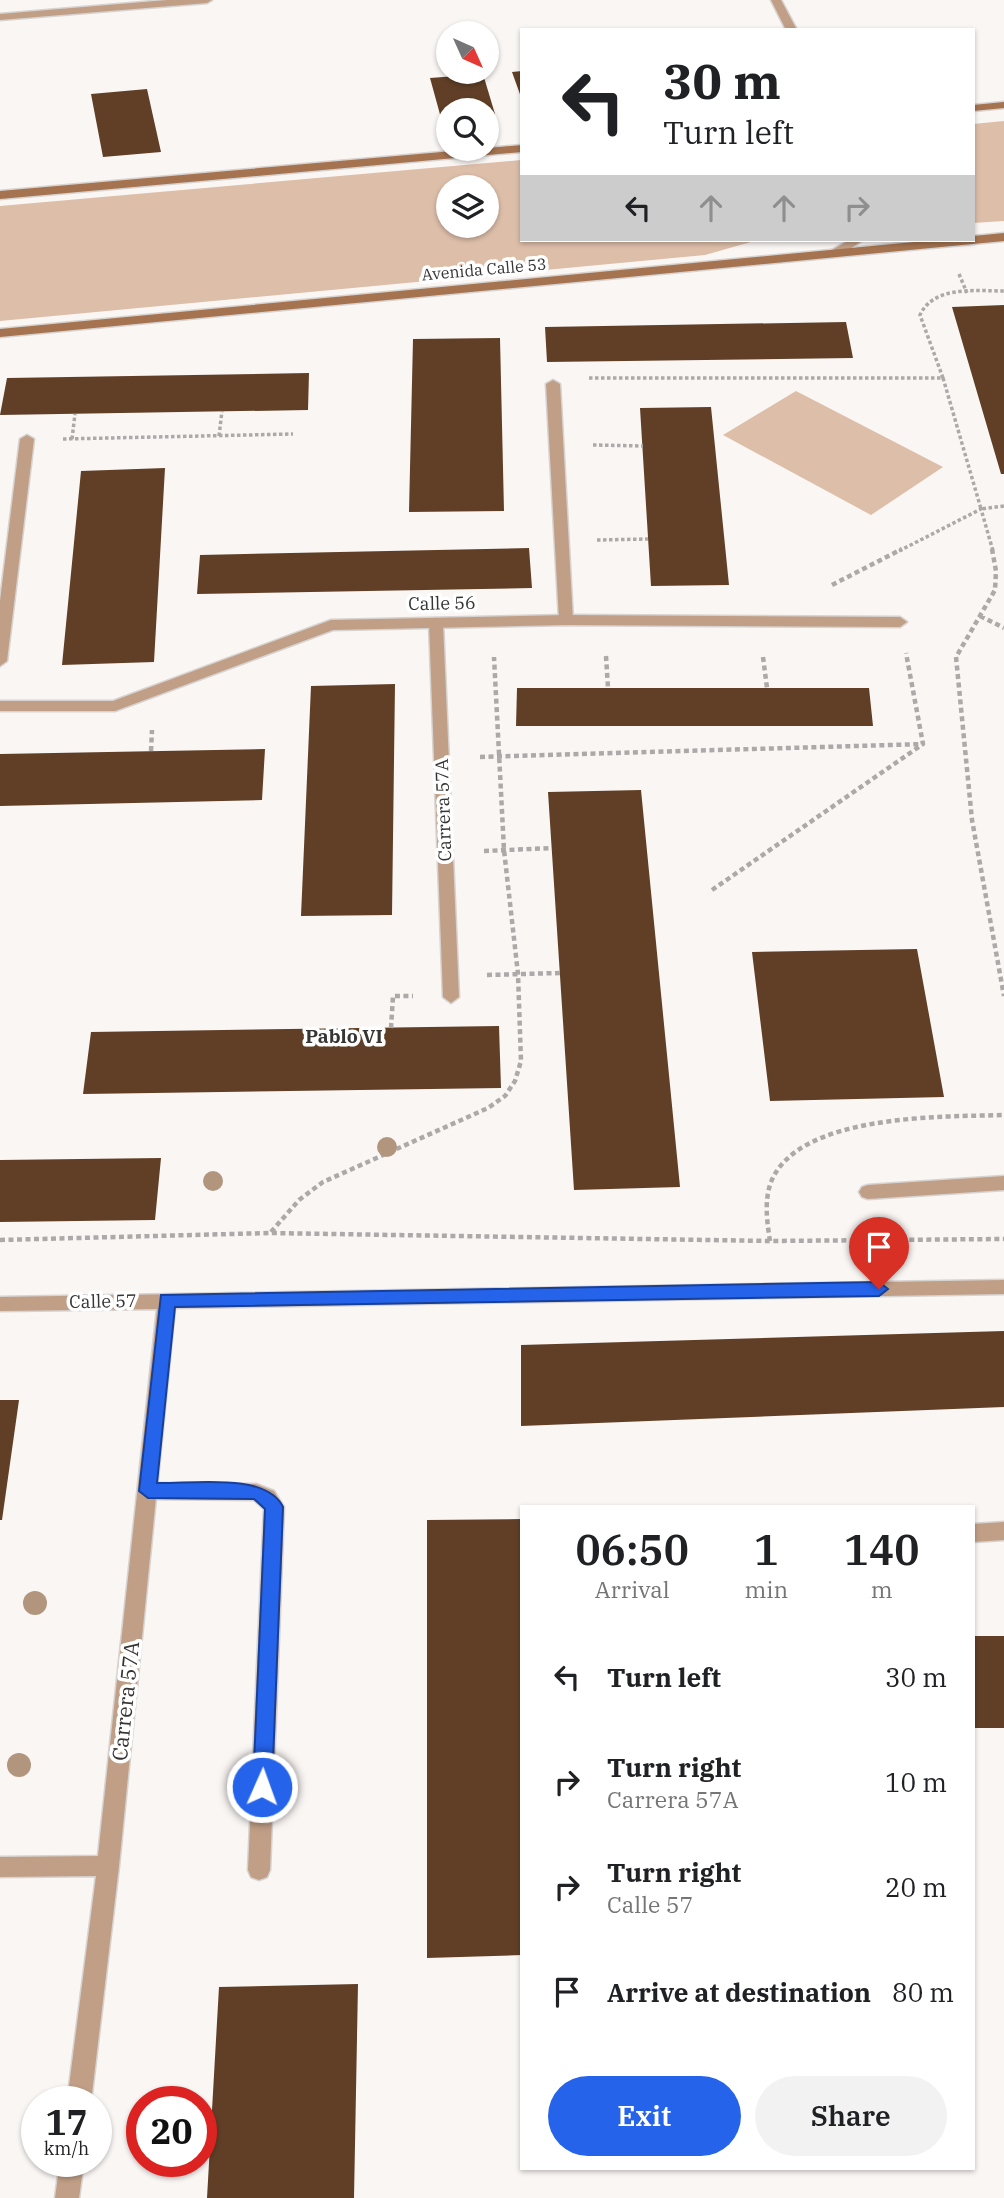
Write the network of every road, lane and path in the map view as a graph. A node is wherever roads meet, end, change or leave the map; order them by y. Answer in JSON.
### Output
{"nodes":[{"id":1,"x":207,"y":0,"type":"edge"},
{"id":2,"x":776,"y":0,"type":"edge"},
{"id":3,"x":63,"y":6,"type":"edge"},
{"id":4,"x":0,"y":17,"type":"edge"},
{"id":5,"x":791,"y":28,"type":"edge"},
{"id":6,"x":1004,"y":105,"type":"edge"},
{"id":7,"x":975,"y":108,"type":"edge"},
{"id":8,"x":520,"y":148,"type":"edge"},
{"id":9,"x":0,"y":195,"type":"edge"},
{"id":10,"x":1004,"y":237,"type":"edge"},
{"id":11,"x":975,"y":240,"type":"edge"},
{"id":12,"x":854,"y":242,"type":"edge"},
{"id":13,"x":951,"y":242,"type":"edge"},
{"id":14,"x":836,"y":253,"type":"junction"},
{"id":15,"x":1004,"y":291,"type":"edge"},
{"id":16,"x":0,"y":333,"type":"edge"},
{"id":17,"x":943,"y":377,"type":"junction"},
{"id":18,"x":554,"y":384,"type":"joint"},
{"id":19,"x":222,"y":411,"type":"dead end"},
{"id":20,"x":75,"y":414,"type":"dead end"},
{"id":21,"x":293,"y":435,"type":"dead end"},
{"id":22,"x":219,"y":436,"type":"junction"},
{"id":23,"x":27,"y":439,"type":"joint"},
{"id":24,"x":72,"y":439,"type":"junction"},
{"id":25,"x":557,"y":444,"type":"junction"},
{"id":26,"x":643,"y":446,"type":"dead end"},
{"id":27,"x":1004,"y":506,"type":"edge"},
{"id":28,"x":981,"y":509,"type":"junction"},
{"id":29,"x":648,"y":539,"type":"dead end"},
{"id":30,"x":562,"y":541,"type":"junction"},
{"id":31,"x":980,"y":616,"type":"junction"},
{"id":32,"x":566,"y":620,"type":"junction"},
{"id":33,"x":436,"y":622,"type":"junction"},
{"id":34,"x":900,"y":622,"type":"joint"},
{"id":35,"x":1004,"y":628,"type":"edge"},
{"id":36,"x":0,"y":661,"type":"edge"},
{"id":37,"x":0,"y":706,"type":"edge"},
{"id":38,"x":923,"y":744,"type":"junction"},
{"id":39,"x":441,"y":757,"type":"junction"},
{"id":40,"x":552,"y":848,"type":"dead end"},
{"id":41,"x":445,"y":853,"type":"junction"},
{"id":42,"x":712,"y":890,"type":"dead end"},
{"id":43,"x":560,"y":973,"type":"dead end"},
{"id":44,"x":451,"y":976,"type":"junction"},
{"id":45,"x":1004,"y":996,"type":"edge"},
{"id":46,"x":451,"y":997,"type":"dead end"},
{"id":47,"x":1004,"y":1115,"type":"edge"},
{"id":48,"x":1004,"y":1183,"type":"edge"},
{"id":49,"x":868,"y":1192,"type":"dead end"},
{"id":50,"x":1004,"y":1239,"type":"edge"},
{"id":51,"x":0,"y":1240,"type":"edge"},
{"id":52,"x":769,"y":1241,"type":"junction"},
{"id":53,"x":1004,"y":1287,"type":"edge"},
{"id":54,"x":167,"y":1300,"type":"junction"},
{"id":55,"x":0,"y":1304,"type":"edge"},
{"id":56,"x":148,"y":1491,"type":"junction"},
{"id":57,"x":1004,"y":1531,"type":"edge"},
{"id":58,"x":975,"y":1532,"type":"edge"},
{"id":59,"x":108,"y":1866,"type":"junction"},
{"id":60,"x":0,"y":1867,"type":"edge"},
{"id":61,"x":259,"y":1870,"type":"dead end"},
{"id":62,"x":81,"y":2086,"type":"edge"},
{"id":63,"x":70,"y":2177,"type":"edge"},
{"id":64,"x":67,"y":2198,"type":"edge"}],
"edges":[{"from":1,"to":3,"type":"street"},
{"from":2,"to":5,"type":"street"},
{"from":3,"to":4,"type":"street"},
{"from":6,"to":7,"type":"main road"},
{"from":8,"to":9,"type":"main road"},
{"from":10,"to":11,"type":"main road","name":"Avenida Calle 53"},
{"from":12,"to":14,"type":"street"},
{"from":13,"to":14,"type":"main road","name":"Avenida Calle 53"},
{"from":14,"to":16,"type":"main road","name":"Avenida Calle 53"},
{"from":15,"to":17,"type":"path"},
{"from":17,"to":18,"type":"path"},
{"from":17,"to":28,"type":"path"},
{"from":18,"to":25,"type":"street"},
{"from":19,"to":22,"type":"path"},
{"from":20,"to":24,"type":"path"},
{"from":21,"to":22,"type":"path"},
{"from":22,"to":24,"type":"path"},
{"from":23,"to":24,"type":"path"},
{"from":23,"to":36,"type":"street"},
{"from":25,"to":26,"type":"path"},
{"from":25,"to":30,"type":"street"},
{"from":27,"to":28,"type":"path"},
{"from":28,"to":31,"type":"path"},
{"from":29,"to":30,"type":"path"},
{"from":30,"to":32,"type":"street"},
{"from":31,"to":35,"type":"path"},
{"from":31,"to":45,"type":"path"},
{"from":32,"to":33,"type":"street","name":"Calle 56"},
{"from":32,"to":34,"type":"street","name":"Calle 56"},
{"from":33,"to":37,"type":"street","name":"Calle 56"},
{"from":33,"to":39,"type":"street","name":"Carrera 57A"},
{"from":34,"to":38,"type":"path"},
{"from":38,"to":39,"type":"path"},
{"from":38,"to":42,"type":"path"},
{"from":39,"to":41,"type":"street","name":"Carrera 57A"},
{"from":40,"to":41,"type":"path"},
{"from":41,"to":44,"type":"street","name":"Carrera 57A"},
{"from":43,"to":44,"type":"path"},
{"from":44,"to":46,"type":"street","name":"Carrera 57A"},
{"from":47,"to":52,"type":"path"},
{"from":48,"to":49,"type":"street"},
{"from":50,"to":52,"type":"path"},
{"from":51,"to":52,"type":"path"},
{"from":53,"to":54,"type":"street","name":"Calle 57"},
{"from":54,"to":55,"type":"street","name":"Calle 57"},
{"from":54,"to":56,"type":"street","name":"Carrera 57A"},
{"from":56,"to":59,"type":"street","name":"Carrera 57A"},
{"from":56,"to":61,"type":"street"},
{"from":57,"to":58,"type":"street"},
{"from":59,"to":60,"type":"street"},
{"from":59,"to":62,"type":"street","name":"Carrera 57A"},
{"from":63,"to":64,"type":"street"}]}
